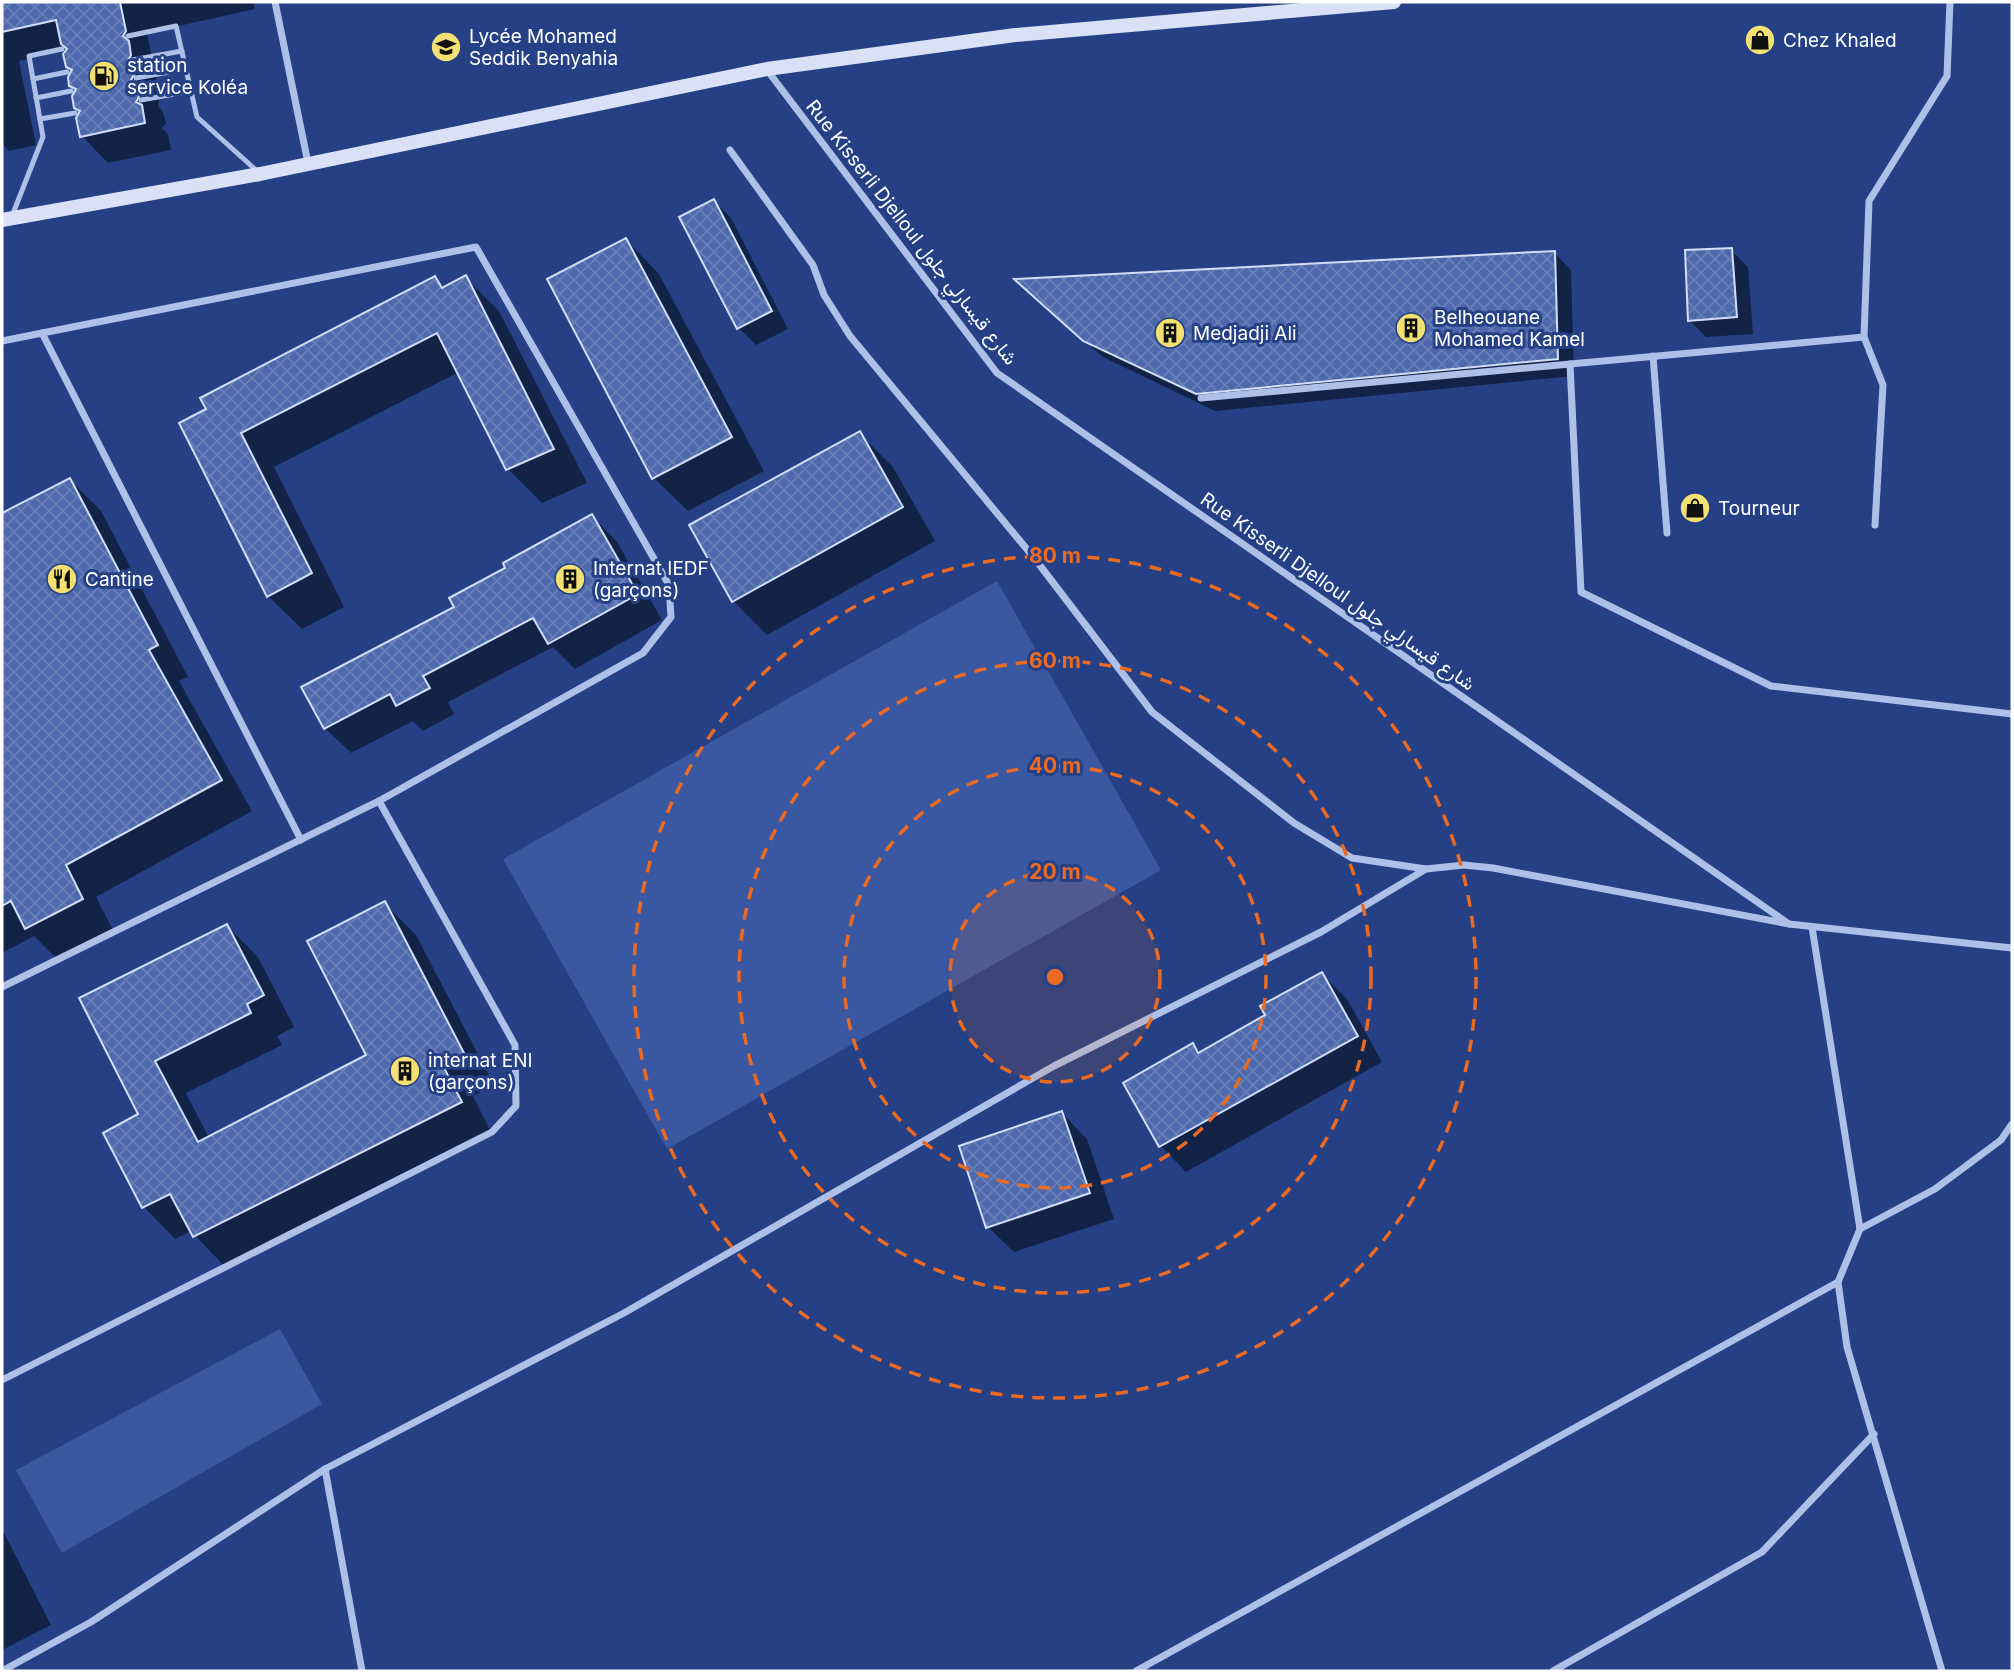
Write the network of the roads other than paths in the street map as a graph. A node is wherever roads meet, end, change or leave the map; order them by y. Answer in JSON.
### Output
{"nodes":[{"id":1,"x":275,"y":2,"type":"edge"},
{"id":2,"x":1394,"y":2,"type":"edge"},
{"id":3,"x":1950,"y":2,"type":"edge"},
{"id":4,"x":128,"y":36,"type":"dead end"},
{"id":5,"x":62,"y":49,"type":"dead end"},
{"id":6,"x":182,"y":51,"type":"junction"},
{"id":7,"x":132,"y":60,"type":"dead end"},
{"id":8,"x":186,"y":69,"type":"junction"},
{"id":9,"x":767,"y":69,"type":"junction"},
{"id":10,"x":67,"y":72,"type":"dead end"},
{"id":11,"x":136,"y":78,"type":"dead end"},
{"id":12,"x":33,"y":79,"type":"junction"},
{"id":13,"x":71,"y":91,"type":"dead end"},
{"id":14,"x":191,"y":91,"type":"junction"},
{"id":15,"x":36,"y":98,"type":"junction"},
{"id":16,"x":141,"y":100,"type":"dead end"},
{"id":17,"x":75,"y":113,"type":"dead end"},
{"id":18,"x":40,"y":119,"type":"junction"},
{"id":19,"x":730,"y":150,"type":"dead end"},
{"id":20,"x":309,"y":163,"type":"junction"},
{"id":21,"x":260,"y":173,"type":"junction"},
{"id":22,"x":6,"y":219,"type":"edge"},
{"id":23,"x":42,"y":333,"type":"junction"},
{"id":24,"x":1864,"y":337,"type":"junction"},
{"id":25,"x":2,"y":341,"type":"edge"},
{"id":26,"x":1653,"y":356,"type":"junction"},
{"id":27,"x":1570,"y":364,"type":"junction"},
{"id":28,"x":1201,"y":398,"type":"dead end"},
{"id":29,"x":1875,"y":525,"type":"dead end"},
{"id":30,"x":1667,"y":533,"type":"dead end"},
{"id":31,"x":2012,"y":714,"type":"edge"},
{"id":32,"x":379,"y":801,"type":"junction"},
{"id":33,"x":301,"y":840,"type":"junction"},
{"id":34,"x":1426,"y":869,"type":"junction"},
{"id":35,"x":1789,"y":924,"type":"junction"},
{"id":36,"x":1812,"y":926,"type":"junction"},
{"id":37,"x":2012,"y":948,"type":"edge"},
{"id":38,"x":2,"y":987,"type":"edge"},
{"id":39,"x":2012,"y":1124,"type":"edge"},
{"id":40,"x":1860,"y":1229,"type":"junction"},
{"id":41,"x":1838,"y":1282,"type":"junction"},
{"id":42,"x":2,"y":1380,"type":"edge"},
{"id":43,"x":1874,"y":1434,"type":"junction"},
{"id":44,"x":325,"y":1469,"type":"junction"},
{"id":45,"x":2,"y":1671,"type":"edge"},
{"id":46,"x":362,"y":1671,"type":"edge"},
{"id":47,"x":1136,"y":1671,"type":"edge"},
{"id":48,"x":1553,"y":1671,"type":"edge"},
{"id":49,"x":1942,"y":1671,"type":"edge"}],
"edges":[{"from":1,"to":20,"type":"street"},
{"from":2,"to":9,"type":"main road"},
{"from":3,"to":24,"type":"street"},
{"from":4,"to":6,"type":"lane"},
{"from":5,"to":12,"type":"lane"},
{"from":6,"to":7,"type":"lane"},
{"from":6,"to":8,"type":"lane"},
{"from":8,"to":11,"type":"lane"},
{"from":8,"to":14,"type":"lane"},
{"from":9,"to":20,"type":"main road"},
{"from":9,"to":35,"type":"street","name":"Rue Kisserli Djelloul شارع قيسارلي جلول"},
{"from":10,"to":12,"type":"lane"},
{"from":12,"to":15,"type":"lane"},
{"from":13,"to":15,"type":"lane"},
{"from":14,"to":16,"type":"lane"},
{"from":14,"to":21,"type":"lane"},
{"from":15,"to":18,"type":"lane"},
{"from":17,"to":18,"type":"lane"},
{"from":18,"to":22,"type":"lane"},
{"from":19,"to":34,"type":"street"},
{"from":20,"to":21,"type":"main road"},
{"from":21,"to":22,"type":"main road"},
{"from":23,"to":25,"type":"street"},
{"from":23,"to":32,"type":"street"},
{"from":23,"to":33,"type":"street"},
{"from":24,"to":26,"type":"street"},
{"from":24,"to":29,"type":"street"},
{"from":26,"to":27,"type":"street"},
{"from":26,"to":30,"type":"street"},
{"from":27,"to":28,"type":"street"},
{"from":27,"to":31,"type":"street"},
{"from":32,"to":33,"type":"street"},
{"from":32,"to":42,"type":"street"},
{"from":33,"to":38,"type":"street"},
{"from":34,"to":35,"type":"street"},
{"from":34,"to":44,"type":"street"},
{"from":35,"to":36,"type":"street","name":"Rue Kisserli Djelloul شارع قيسارلي جلول"},
{"from":36,"to":37,"type":"street","name":"Rue Kisserli Djelloul شارع قيسارلي جلول"},
{"from":36,"to":40,"type":"street"},
{"from":39,"to":40,"type":"street"},
{"from":40,"to":41,"type":"street"},
{"from":41,"to":43,"type":"street"},
{"from":41,"to":47,"type":"street"},
{"from":43,"to":48,"type":"street"},
{"from":43,"to":49,"type":"street"},
{"from":44,"to":45,"type":"street"},
{"from":44,"to":46,"type":"street"}]}
